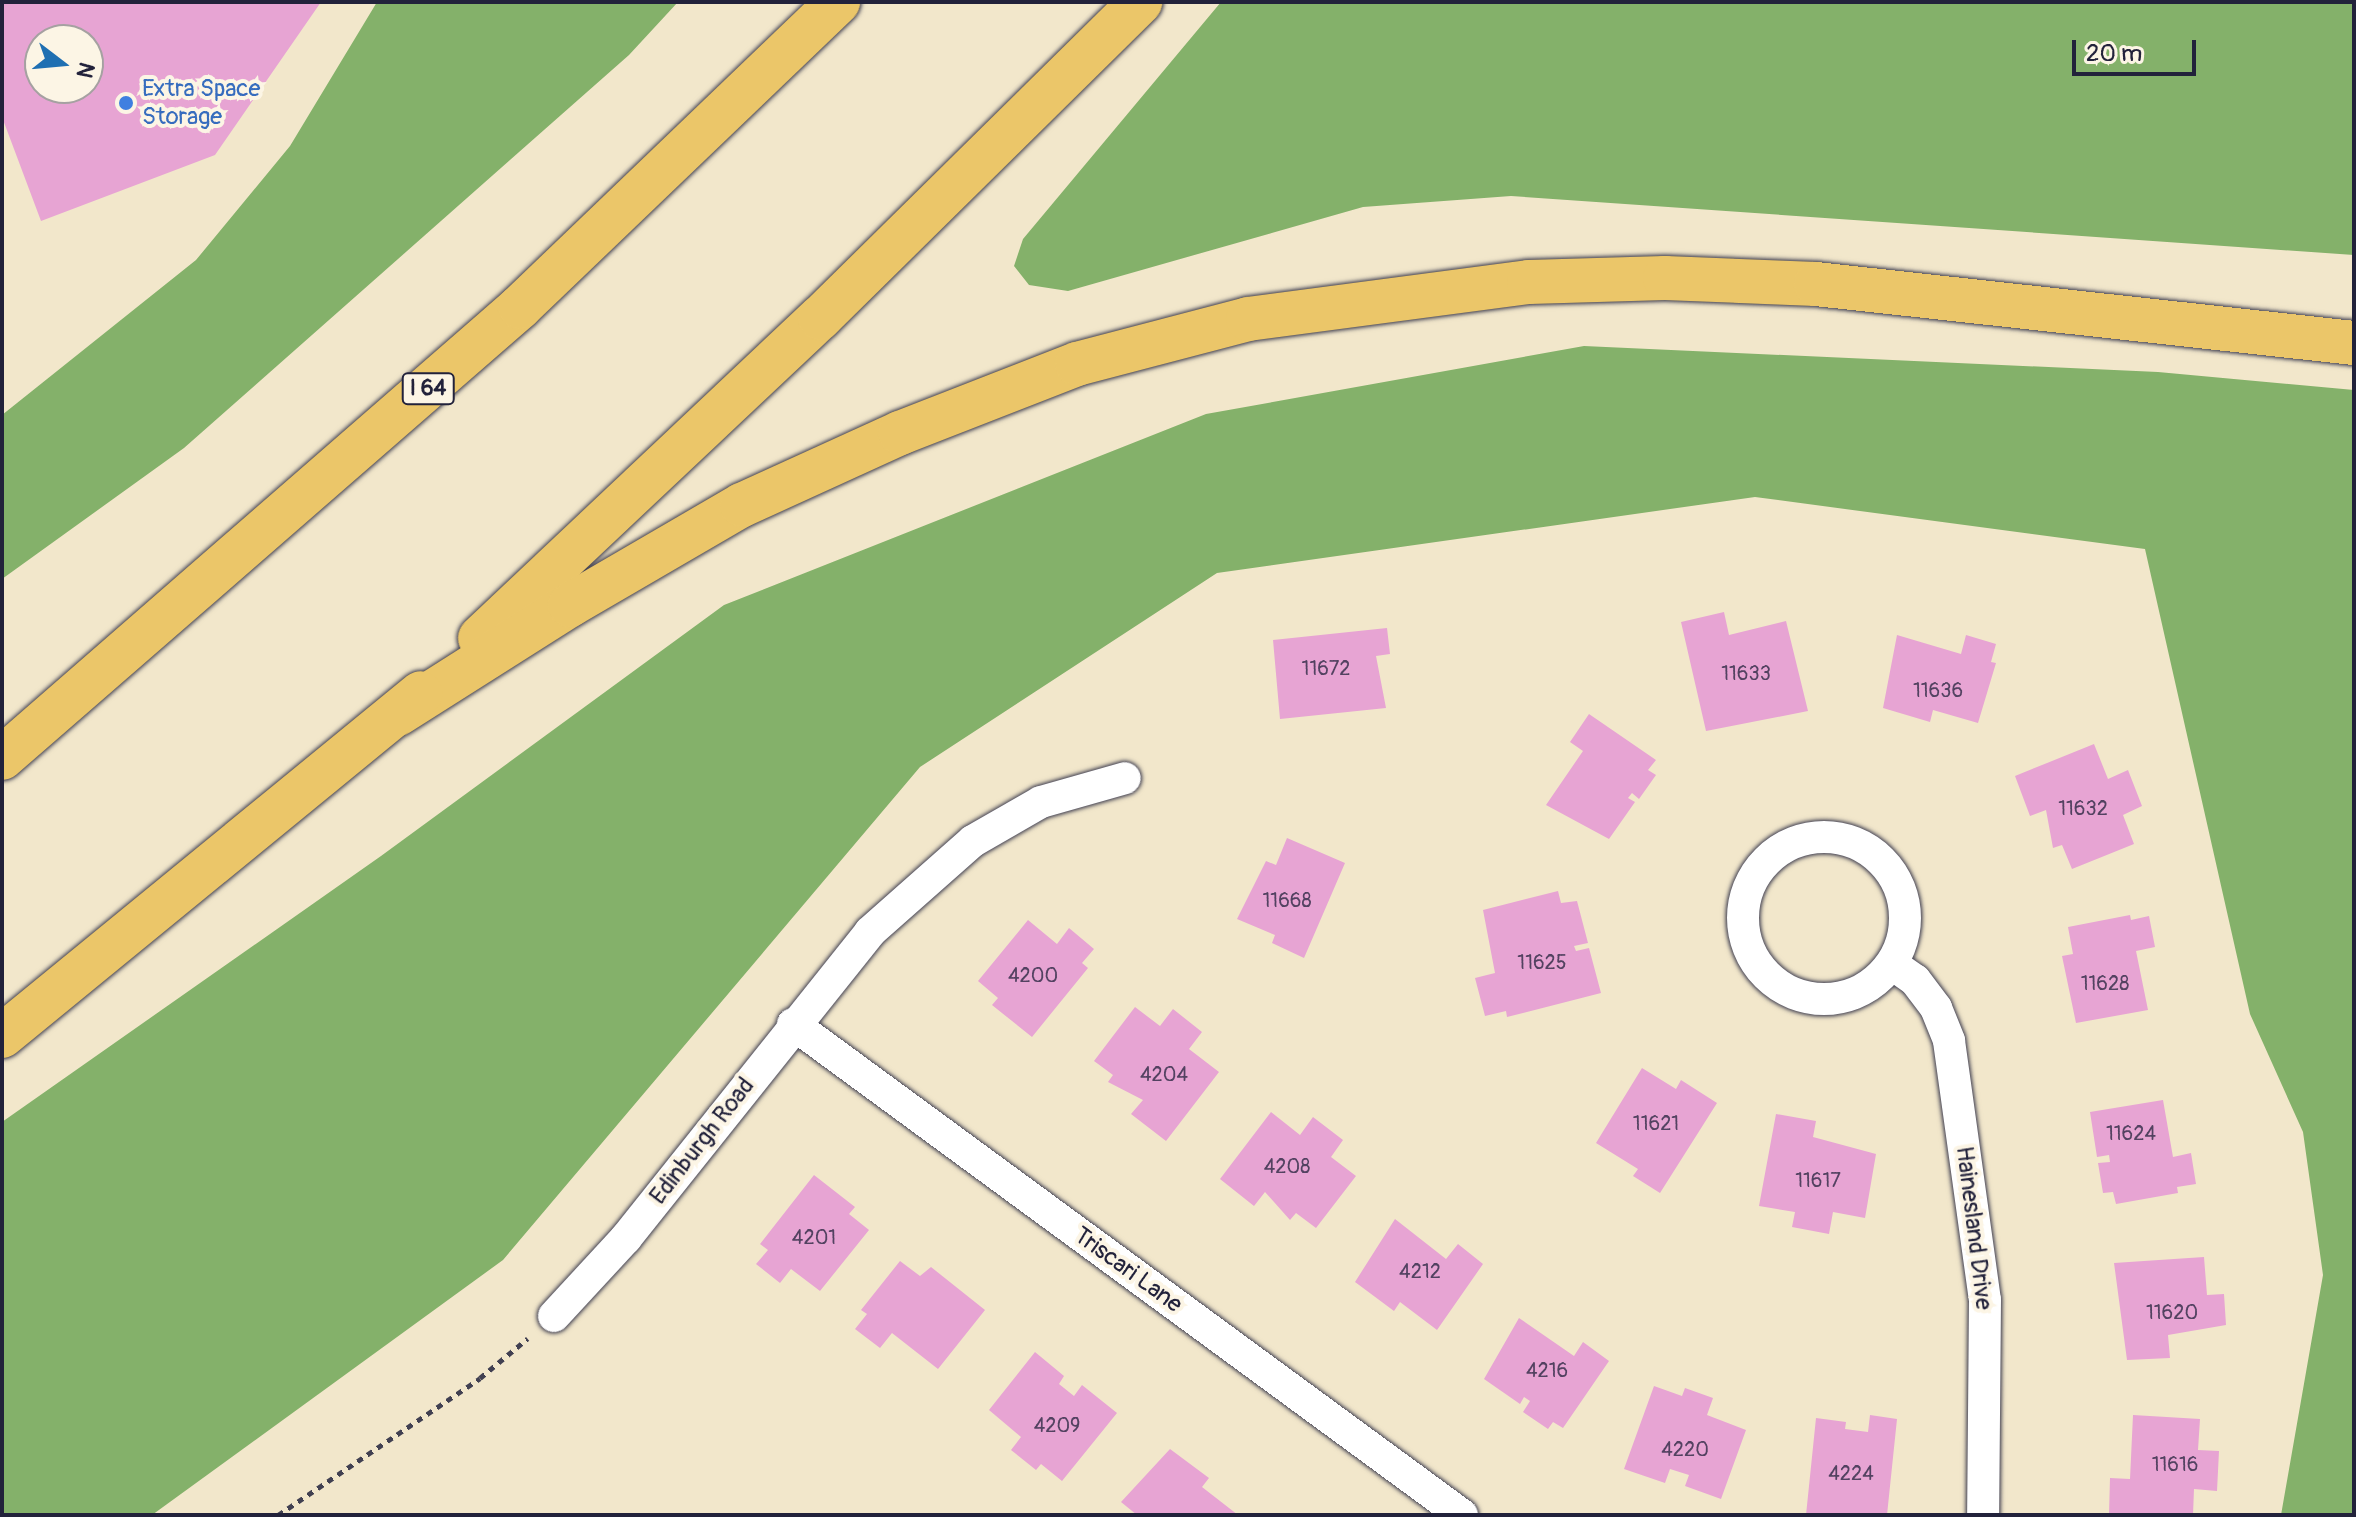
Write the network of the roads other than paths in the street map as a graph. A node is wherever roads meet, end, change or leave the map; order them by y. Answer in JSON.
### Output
{"nodes":[{"id":1,"x":838,"y":2,"type":"edge"},
{"id":2,"x":1140,"y":2,"type":"edge"},
{"id":3,"x":2354,"y":343,"type":"edge"},
{"id":4,"x":398,"y":714,"type":"junction"},
{"id":5,"x":2,"y":758,"type":"edge"},
{"id":6,"x":1125,"y":778,"type":"dead end"},
{"id":7,"x":1892,"y":964,"type":"junction"},
{"id":8,"x":793,"y":1024,"type":"junction"},
{"id":9,"x":2,"y":1036,"type":"edge"},
{"id":10,"x":554,"y":1316,"type":"road end"},
{"id":11,"x":1462,"y":1515,"type":"edge"},
{"id":12,"x":1983,"y":1515,"type":"edge"}],
"edges":[{"from":1,"to":5,"type":"highway","number":"I 64"},
{"from":2,"to":4,"type":"highway"},
{"from":3,"to":4,"type":"highway"},
{"from":4,"to":9,"type":"highway"},
{"from":6,"to":8,"type":"street","name":"Edinburgh Road"},
{"from":7,"to":7,"type":"street"},
{"from":7,"to":12,"type":"street","name":"Hainesland Drive"},
{"from":8,"to":10,"type":"street","name":"Edinburgh Road"},
{"from":8,"to":11,"type":"street","name":"Triscari Lane"}]}
